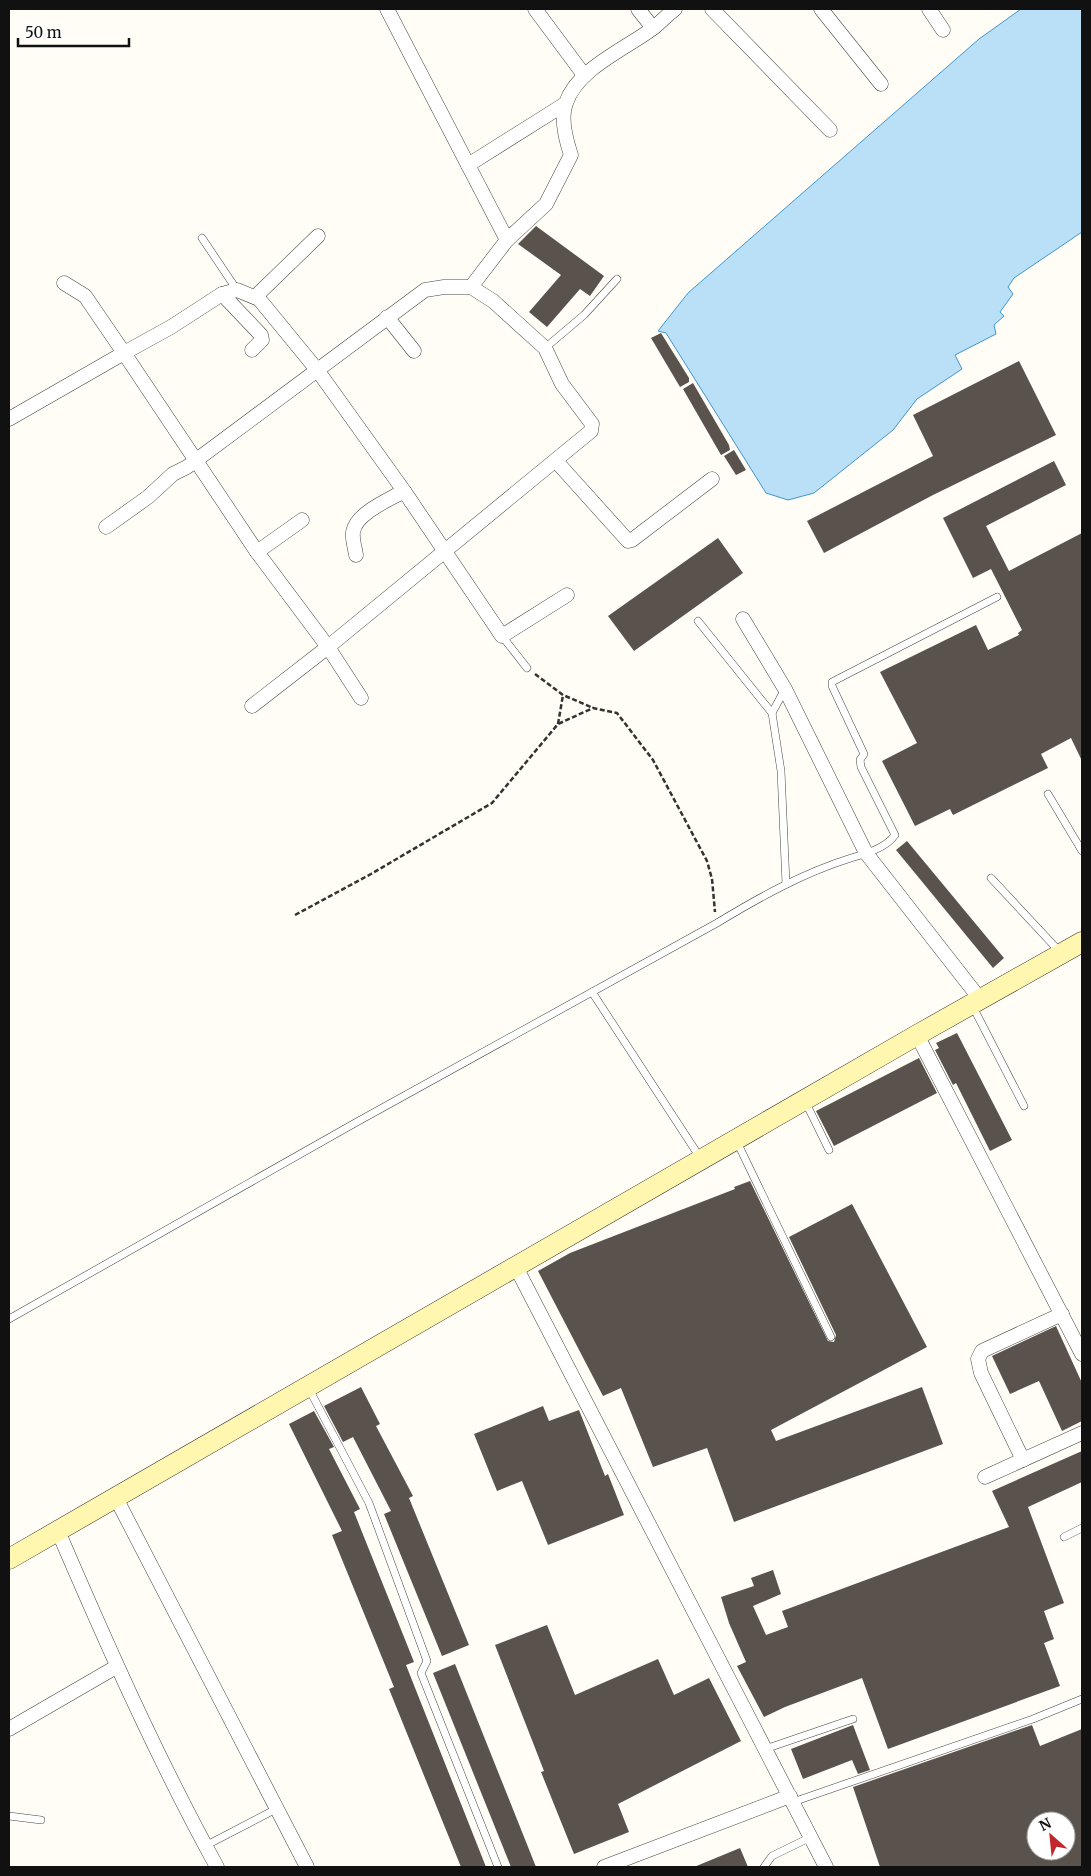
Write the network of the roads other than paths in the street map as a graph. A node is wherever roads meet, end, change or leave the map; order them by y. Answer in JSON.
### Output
{"nodes":[{"id":1,"x":387,"y":9,"type":"edge"},
{"id":2,"x":535,"y":9,"type":"edge"},
{"id":3,"x":638,"y":9,"type":"edge"},
{"id":4,"x":675,"y":9,"type":"edge"},
{"id":5,"x":712,"y":9,"type":"edge"},
{"id":6,"x":821,"y":9,"type":"edge"},
{"id":7,"x":929,"y":9,"type":"edge"},
{"id":8,"x":653,"y":28,"type":"junction"},
{"id":9,"x":943,"y":30,"type":"dead end"},
{"id":10,"x":584,"y":76,"type":"junction"},
{"id":11,"x":881,"y":84,"type":"dead end"},
{"id":12,"x":565,"y":104,"type":"junction"},
{"id":13,"x":830,"y":130,"type":"dead end"},
{"id":14,"x":468,"y":165,"type":"junction"},
{"id":15,"x":318,"y":236,"type":"dead end"},
{"id":16,"x":202,"y":238,"type":"dead end"},
{"id":17,"x":507,"y":240,"type":"junction"},
{"id":18,"x":617,"y":279,"type":"dead end"},
{"id":19,"x":64,"y":283,"type":"dead end"},
{"id":20,"x":471,"y":287,"type":"junction"},
{"id":21,"x":237,"y":290,"type":"junction"},
{"id":22,"x":222,"y":294,"type":"junction"},
{"id":23,"x":255,"y":297,"type":"junction"},
{"id":24,"x":387,"y":317,"type":"junction"},
{"id":25,"x":545,"y":348,"type":"junction"},
{"id":26,"x":252,"y":350,"type":"dead end"},
{"id":27,"x":414,"y":351,"type":"dead end"},
{"id":28,"x":124,"y":354,"type":"junction"},
{"id":29,"x":318,"y":371,"type":"junction"},
{"id":30,"x":9,"y":419,"type":"edge"},
{"id":31,"x":195,"y":460,"type":"junction"},
{"id":32,"x":556,"y":461,"type":"junction"},
{"id":33,"x":712,"y":479,"type":"dead end"},
{"id":34,"x":404,"y":491,"type":"junction"},
{"id":35,"x":302,"y":520,"type":"dead end"},
{"id":36,"x":106,"y":527,"type":"dead end"},
{"id":37,"x":256,"y":552,"type":"junction"},
{"id":38,"x":444,"y":552,"type":"junction"},
{"id":39,"x":356,"y":555,"type":"dead end"},
{"id":40,"x":567,"y":595,"type":"dead end"},
{"id":41,"x":997,"y":597,"type":"dead end"},
{"id":42,"x":743,"y":619,"type":"dead end"},
{"id":43,"x":698,"y":621,"type":"dead end"},
{"id":44,"x":502,"y":636,"type":"junction"},
{"id":45,"x":328,"y":647,"type":"junction"},
{"id":46,"x":527,"y":668,"type":"dead end"},
{"id":47,"x":785,"y":689,"type":"junction"},
{"id":48,"x":361,"y":698,"type":"dead end"},
{"id":49,"x":252,"y":706,"type":"dead end"},
{"id":50,"x":772,"y":713,"type":"junction"},
{"id":51,"x":1048,"y":794,"type":"dead end"},
{"id":52,"x":1082,"y":851,"type":"edge"},
{"id":53,"x":866,"y":853,"type":"junction"},
{"id":54,"x":990,"y":878,"type":"dead end"},
{"id":55,"x":786,"y":884,"type":"junction"},
{"id":56,"x":1082,"y":942,"type":"edge"},
{"id":57,"x":1062,"y":954,"type":"junction"},
{"id":58,"x":592,"y":992,"type":"junction"},
{"id":59,"x":976,"y":1002,"type":"junction"},
{"id":60,"x":917,"y":1035,"type":"junction"},
{"id":61,"x":805,"y":1100,"type":"junction"},
{"id":62,"x":1024,"y":1106,"type":"dead end"},
{"id":63,"x":736,"y":1139,"type":"junction"},
{"id":64,"x":829,"y":1150,"type":"dead end"},
{"id":65,"x":701,"y":1160,"type":"junction"},
{"id":66,"x":516,"y":1267,"type":"junction"},
{"id":67,"x":1062,"y":1314,"type":"junction"},
{"id":68,"x":9,"y":1319,"type":"edge"},
{"id":69,"x":831,"y":1337,"type":"dead end"},
{"id":70,"x":1082,"y":1354,"type":"edge"},
{"id":71,"x":308,"y":1387,"type":"junction"},
{"id":72,"x":1082,"y":1433,"type":"edge"},
{"id":73,"x":1023,"y":1460,"type":"junction"},
{"id":74,"x":986,"y":1478,"type":"dead end"},
{"id":75,"x":116,"y":1498,"type":"junction"},
{"id":76,"x":1082,"y":1528,"type":"edge"},
{"id":77,"x":58,"y":1531,"type":"junction"},
{"id":78,"x":1064,"y":1537,"type":"dead end"},
{"id":79,"x":9,"y":1559,"type":"edge"},
{"id":80,"x":116,"y":1667,"type":"junction"},
{"id":81,"x":1082,"y":1699,"type":"edge"},
{"id":82,"x":853,"y":1719,"type":"dead end"},
{"id":83,"x":9,"y":1728,"type":"edge"},
{"id":84,"x":765,"y":1749,"type":"junction"},
{"id":85,"x":791,"y":1799,"type":"junction"},
{"id":86,"x":278,"y":1808,"type":"junction"},
{"id":87,"x":9,"y":1816,"type":"edge"},
{"id":88,"x":41,"y":1820,"type":"dead end"},
{"id":89,"x":811,"y":1837,"type":"junction"},
{"id":90,"x":206,"y":1846,"type":"junction"},
{"id":91,"x":217,"y":1867,"type":"edge"},
{"id":92,"x":307,"y":1867,"type":"edge"},
{"id":93,"x":498,"y":1867,"type":"edge"},
{"id":94,"x":604,"y":1867,"type":"edge"},
{"id":95,"x":764,"y":1867,"type":"edge"},
{"id":96,"x":826,"y":1867,"type":"edge"}],
"edges":[{"from":1,"to":14,"type":"street"},
{"from":2,"to":10,"type":"street"},
{"from":3,"to":8,"type":"street"},
{"from":4,"to":8,"type":"street"},
{"from":5,"to":13,"type":"street"},
{"from":6,"to":11,"type":"street"},
{"from":7,"to":9,"type":"street"},
{"from":8,"to":10,"type":"street"},
{"from":10,"to":12,"type":"street"},
{"from":12,"to":14,"type":"street"},
{"from":12,"to":17,"type":"street"},
{"from":14,"to":17,"type":"street"},
{"from":15,"to":23,"type":"street"},
{"from":16,"to":21,"type":"lane"},
{"from":17,"to":20,"type":"street"},
{"from":18,"to":25,"type":"lane"},
{"from":19,"to":28,"type":"street"},
{"from":20,"to":24,"type":"street"},
{"from":20,"to":25,"type":"street"},
{"from":21,"to":22,"type":"street"},
{"from":21,"to":23,"type":"street"},
{"from":22,"to":26,"type":"street"},
{"from":22,"to":28,"type":"street"},
{"from":23,"to":29,"type":"street"},
{"from":24,"to":27,"type":"street"},
{"from":24,"to":29,"type":"street"},
{"from":25,"to":32,"type":"street"},
{"from":28,"to":30,"type":"street"},
{"from":28,"to":31,"type":"street"},
{"from":29,"to":31,"type":"street"},
{"from":29,"to":34,"type":"street"},
{"from":31,"to":36,"type":"street"},
{"from":31,"to":37,"type":"street"},
{"from":32,"to":33,"type":"street"},
{"from":32,"to":38,"type":"street"},
{"from":34,"to":38,"type":"street"},
{"from":34,"to":39,"type":"street"},
{"from":35,"to":37,"type":"street"},
{"from":37,"to":45,"type":"street"},
{"from":38,"to":44,"type":"street"},
{"from":38,"to":45,"type":"street"},
{"from":40,"to":44,"type":"street"},
{"from":41,"to":53,"type":"lane"},
{"from":42,"to":47,"type":"street"},
{"from":43,"to":50,"type":"lane"},
{"from":44,"to":46,"type":"lane"},
{"from":45,"to":48,"type":"street"},
{"from":45,"to":49,"type":"street"},
{"from":47,"to":50,"type":"lane"},
{"from":47,"to":53,"type":"street"},
{"from":50,"to":55,"type":"lane"},
{"from":51,"to":52,"type":"lane"},
{"from":53,"to":55,"type":"lane"},
{"from":53,"to":59,"type":"street"},
{"from":54,"to":57,"type":"lane"},
{"from":55,"to":58,"type":"lane"},
{"from":56,"to":57,"type":"street"},
{"from":57,"to":59,"type":"street"},
{"from":58,"to":65,"type":"lane"},
{"from":58,"to":68,"type":"lane"},
{"from":59,"to":60,"type":"street"},
{"from":59,"to":62,"type":"lane"},
{"from":60,"to":61,"type":"street"},
{"from":60,"to":67,"type":"street"},
{"from":61,"to":63,"type":"street"},
{"from":61,"to":64,"type":"lane"},
{"from":63,"to":65,"type":"street"},
{"from":63,"to":69,"type":"lane"},
{"from":65,"to":66,"type":"street"},
{"from":66,"to":71,"type":"street"},
{"from":66,"to":84,"type":"street"},
{"from":67,"to":70,"type":"street"},
{"from":67,"to":73,"type":"street"},
{"from":71,"to":75,"type":"street"},
{"from":71,"to":93,"type":"lane"},
{"from":72,"to":73,"type":"street"},
{"from":73,"to":74,"type":"street"},
{"from":75,"to":77,"type":"street"},
{"from":75,"to":86,"type":"street"},
{"from":76,"to":78,"type":"lane"},
{"from":77,"to":79,"type":"street"},
{"from":77,"to":80,"type":"street"},
{"from":80,"to":83,"type":"street"},
{"from":80,"to":90,"type":"street"},
{"from":81,"to":85,"type":"lane"},
{"from":82,"to":84,"type":"lane"},
{"from":84,"to":85,"type":"street"},
{"from":85,"to":89,"type":"street"},
{"from":85,"to":94,"type":"street"},
{"from":86,"to":90,"type":"lane"},
{"from":86,"to":92,"type":"street"},
{"from":87,"to":88,"type":"lane"},
{"from":89,"to":95,"type":"lane"},
{"from":89,"to":96,"type":"street"},
{"from":90,"to":91,"type":"street"}]}
